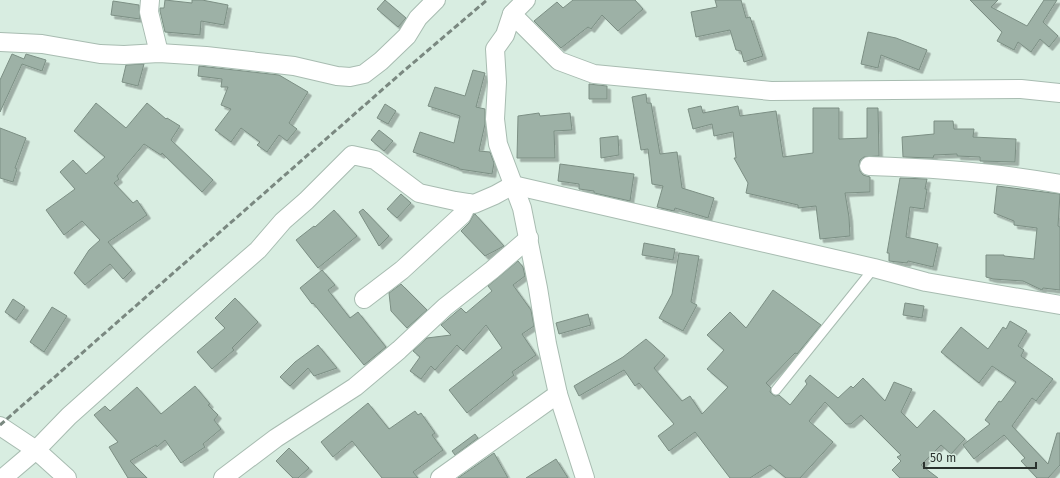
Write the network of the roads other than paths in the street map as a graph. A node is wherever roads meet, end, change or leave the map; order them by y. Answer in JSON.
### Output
{"nodes":[{"id":1,"x":150,"y":0,"type":"edge"},
{"id":2,"x":436,"y":0,"type":"edge"},
{"id":3,"x":526,"y":0,"type":"edge"},
{"id":4,"x":512,"y":14,"type":"junction"},
{"id":5,"x":0,"y":42,"type":"edge"},
{"id":6,"x":159,"y":53,"type":"junction"},
{"id":7,"x":1060,"y":93,"type":"edge"},
{"id":8,"x":868,"y":166,"type":"dead end"},
{"id":9,"x":1060,"y":184,"type":"edge"},
{"id":10,"x":513,"y":185,"type":"junction"},
{"id":11,"x":468,"y":203,"type":"junction"},
{"id":12,"x":529,"y":238,"type":"junction"},
{"id":13,"x":874,"y":268,"type":"junction"},
{"id":14,"x":364,"y":299,"type":"dead end"},
{"id":15,"x":1060,"y":305,"type":"edge"},
{"id":16,"x":776,"y":390,"type":"dead end"},
{"id":17,"x":558,"y":394,"type":"junction"},
{"id":18,"x":0,"y":426,"type":"edge"},
{"id":19,"x":36,"y":450,"type":"junction"},
{"id":20,"x":3,"y":478,"type":"edge"},
{"id":21,"x":67,"y":478,"type":"edge"},
{"id":22,"x":223,"y":478,"type":"edge"},
{"id":23,"x":440,"y":478,"type":"edge"},
{"id":24,"x":585,"y":478,"type":"edge"}],
"edges":[{"from":1,"to":6,"type":"street"},
{"from":2,"to":6,"type":"street"},
{"from":3,"to":4,"type":"street"},
{"from":4,"to":7,"type":"street"},
{"from":4,"to":10,"type":"street"},
{"from":5,"to":6,"type":"street"},
{"from":8,"to":9,"type":"street"},
{"from":10,"to":11,"type":"street"},
{"from":10,"to":12,"type":"street"},
{"from":10,"to":13,"type":"street"},
{"from":11,"to":14,"type":"street"},
{"from":11,"to":19,"type":"street"},
{"from":12,"to":17,"type":"street"},
{"from":12,"to":22,"type":"street"},
{"from":13,"to":15,"type":"street"},
{"from":13,"to":16,"type":"lane"},
{"from":17,"to":23,"type":"street"},
{"from":17,"to":24,"type":"street"},
{"from":18,"to":19,"type":"street"},
{"from":19,"to":20,"type":"street"},
{"from":19,"to":21,"type":"street"}]}
